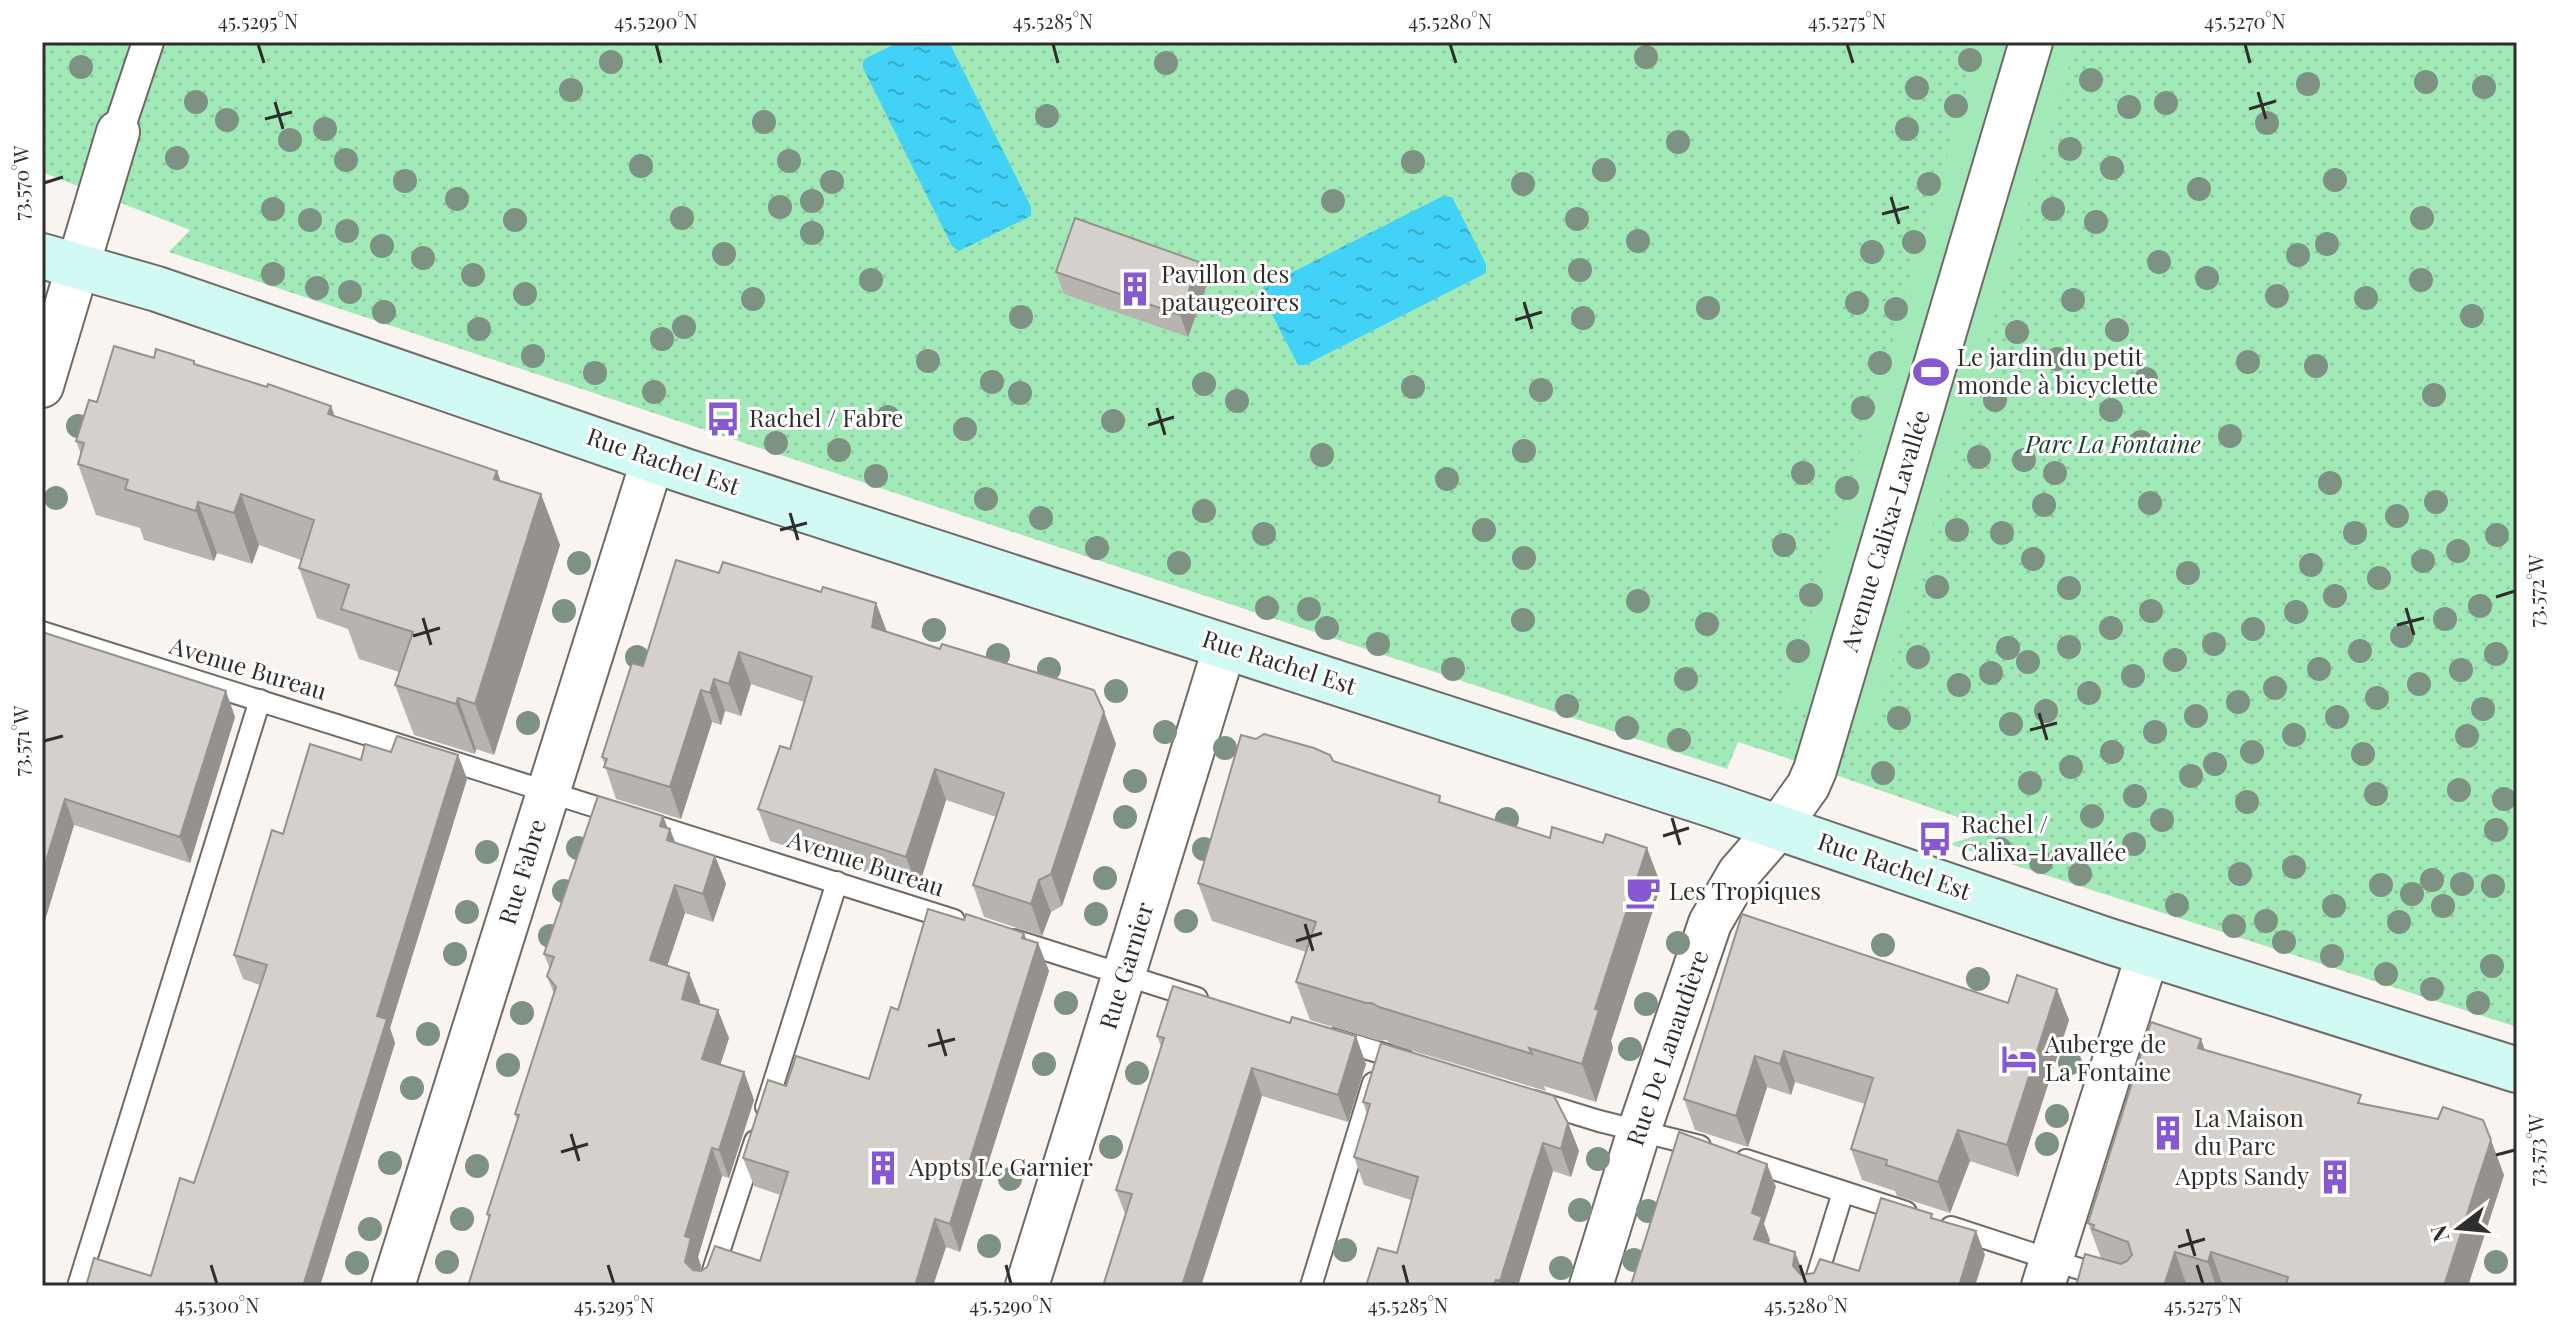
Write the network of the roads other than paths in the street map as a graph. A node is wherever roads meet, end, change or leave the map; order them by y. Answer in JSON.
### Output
{"nodes":[{"id":1,"x":148,"y":42,"type":"edge"},
{"id":2,"x":2031,"y":42,"type":"edge"},
{"id":3,"x":118,"y":132,"type":"joint"},
{"id":4,"x":61,"y":262,"type":"edge"},
{"id":5,"x":42,"y":386,"type":"edge"},
{"id":6,"x":653,"y":459,"type":"junction"},
{"id":7,"x":42,"y":632,"type":"edge"},
{"id":8,"x":1225,"y":646,"type":"junction"},
{"id":9,"x":260,"y":700,"type":"junction"},
{"id":10,"x":548,"y":791,"type":"junction"},
{"id":11,"x":1778,"y":828,"type":"junction"},
{"id":12,"x":837,"y":882,"type":"junction"},
{"id":13,"x":968,"y":925,"type":"edge"},
{"id":14,"x":997,"y":935,"type":"edge"},
{"id":15,"x":2148,"y":953,"type":"junction"},
{"id":16,"x":1125,"y":977,"type":"junction"},
{"id":17,"x":1216,"y":1004,"type":"edge"},
{"id":18,"x":1322,"y":1035,"type":"edge"},
{"id":19,"x":1383,"y":1053,"type":"junction"},
{"id":20,"x":1426,"y":1067,"type":"edge"},
{"id":21,"x":2517,"y":1070,"type":"edge"},
{"id":22,"x":1513,"y":1094,"type":"edge"},
{"id":23,"x":1639,"y":1131,"type":"junction"},
{"id":24,"x":1843,"y":1192,"type":"junction"},
{"id":25,"x":2047,"y":1273,"type":"edge"},
{"id":26,"x":78,"y":1286,"type":"edge"},
{"id":27,"x":393,"y":1286,"type":"edge"},
{"id":28,"x":708,"y":1286,"type":"edge"},
{"id":29,"x":1027,"y":1286,"type":"edge"},
{"id":30,"x":1311,"y":1286,"type":"edge"},
{"id":31,"x":1591,"y":1286,"type":"edge"},
{"id":32,"x":1814,"y":1286,"type":"edge"},
{"id":33,"x":2132,"y":1286,"type":"edge"}],
"edges":[{"from":1,"to":3,"type":"street"},
{"from":2,"to":11,"type":"street","name":"Avenue Calixa-Lavallée"},
{"from":3,"to":4,"type":"street"},
{"from":4,"to":5,"type":"street"},
{"from":4,"to":6,"type":"main road","name":"Rue Rachel Est"},
{"from":6,"to":8,"type":"main road","name":"Rue Rachel Est"},
{"from":6,"to":10,"type":"street","name":"Rue Fabre"},
{"from":7,"to":9,"type":"lane","name":"Avenue Bureau"},
{"from":8,"to":11,"type":"main road","name":"Rue Rachel Est"},
{"from":8,"to":16,"type":"street","name":"Rue Garnier"},
{"from":9,"to":10,"type":"lane","name":"Avenue Bureau"},
{"from":9,"to":26,"type":"lane"},
{"from":10,"to":12,"type":"lane","name":"Avenue Bureau"},
{"from":10,"to":27,"type":"street","name":"Rue Fabre"},
{"from":11,"to":15,"type":"main road","name":"Rue Rachel Est"},
{"from":11,"to":23,"type":"street","name":"Rue De Lanaudière"},
{"from":12,"to":13,"type":"lane","name":"Avenue Bureau"},
{"from":12,"to":28,"type":"lane"},
{"from":14,"to":16,"type":"lane"},
{"from":15,"to":21,"type":"main road","name":"Rue Rachel Est"},
{"from":15,"to":25,"type":"street"},
{"from":16,"to":17,"type":"lane"},
{"from":16,"to":29,"type":"street","name":"Rue Garnier"},
{"from":18,"to":19,"type":"lane"},
{"from":19,"to":20,"type":"lane"},
{"from":19,"to":30,"type":"lane"},
{"from":22,"to":23,"type":"lane"},
{"from":23,"to":24,"type":"lane"},
{"from":23,"to":31,"type":"street","name":"Rue De Lanaudière"},
{"from":24,"to":25,"type":"lane"},
{"from":24,"to":32,"type":"lane"},
{"from":25,"to":33,"type":"lane"}]}
